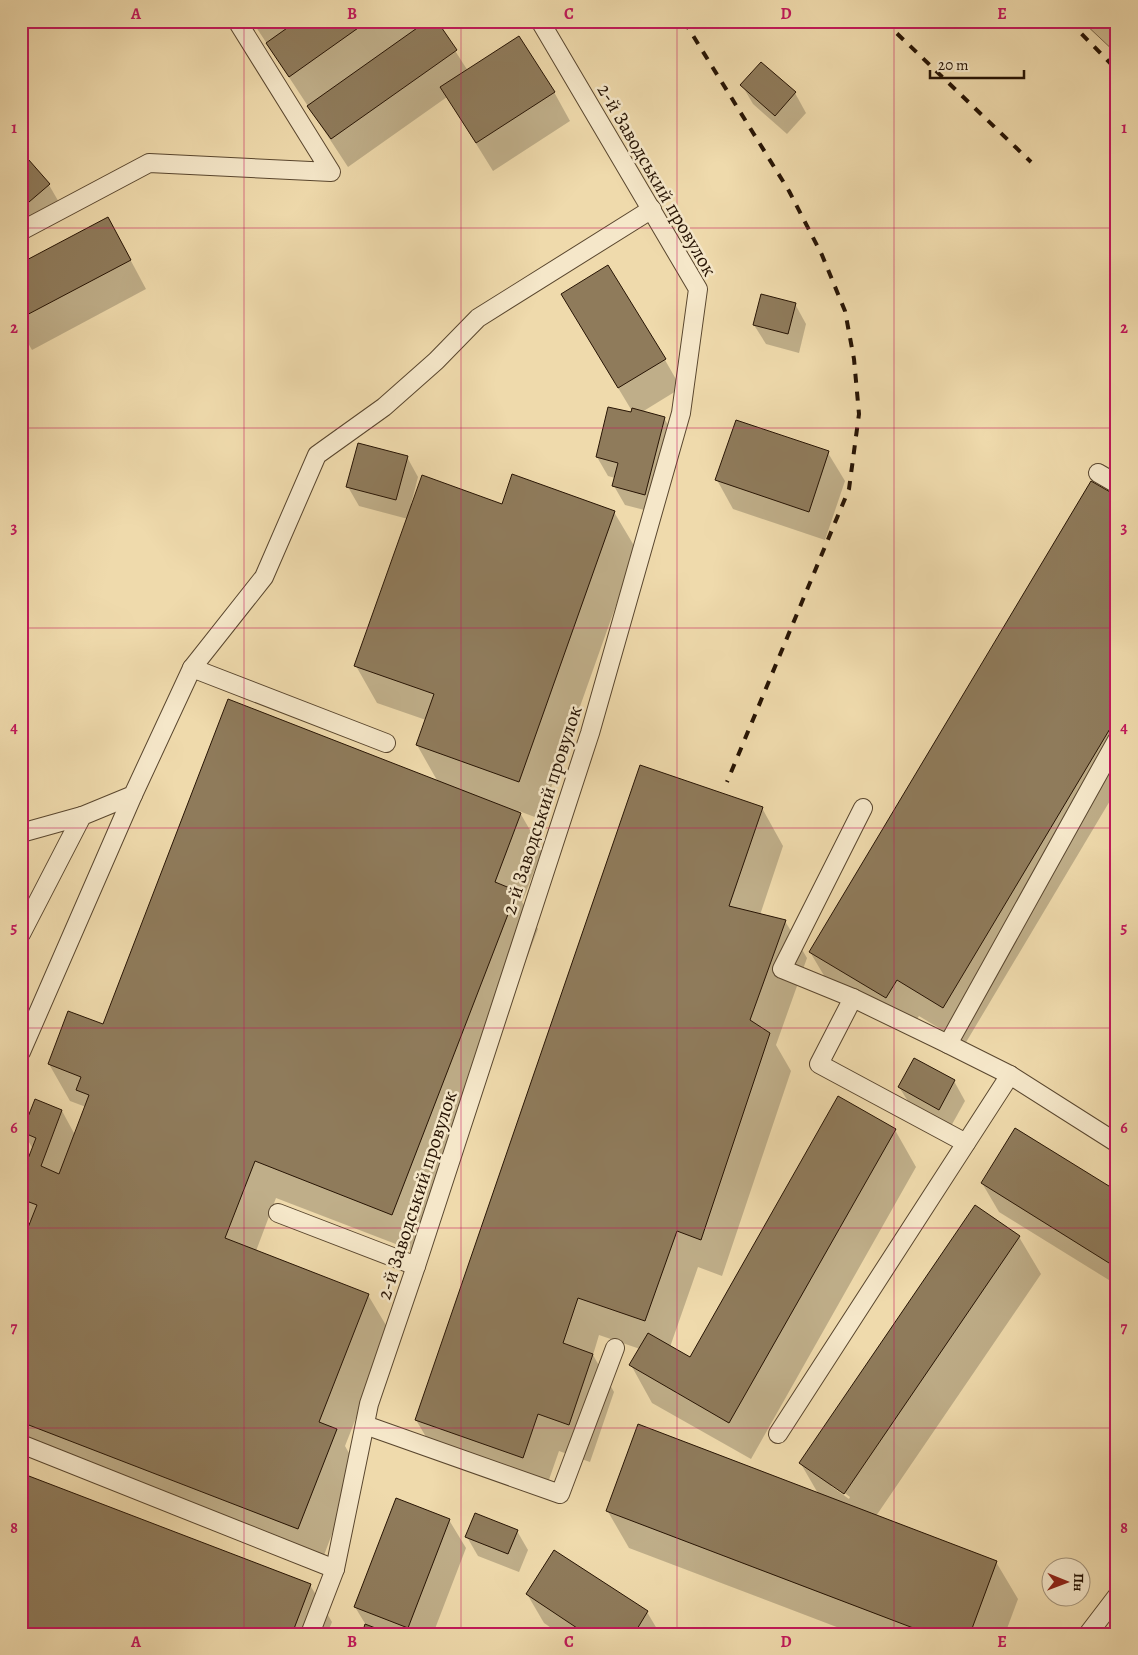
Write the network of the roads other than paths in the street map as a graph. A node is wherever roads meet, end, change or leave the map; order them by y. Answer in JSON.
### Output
{"nodes":[{"id":1,"x":237,"y":21,"type":"edge"},
{"id":2,"x":540,"y":21,"type":"edge"},
{"id":3,"x":652,"y":210,"type":"junction"},
{"id":4,"x":21,"y":231,"type":"edge"},
{"id":5,"x":1098,"y":473,"type":"dead end"},
{"id":6,"x":1117,"y":484,"type":"edge"},
{"id":7,"x":192,"y":668,"type":"junction"},
{"id":8,"x":1117,"y":740,"type":"edge"},
{"id":9,"x":386,"y":743,"type":"dead end"},
{"id":10,"x":133,"y":795,"type":"junction"},
{"id":11,"x":863,"y":808,"type":"dead end"},
{"id":12,"x":82,"y":816,"type":"junction"},
{"id":13,"x":21,"y":833,"type":"edge"},
{"id":14,"x":21,"y":934,"type":"edge"},
{"id":15,"x":854,"y":998,"type":"junction"},
{"id":16,"x":948,"y":1044,"type":"junction"},
{"id":17,"x":21,"y":1052,"type":"edge"},
{"id":18,"x":1010,"y":1075,"type":"junction"},
{"id":19,"x":966,"y":1143,"type":"junction"},
{"id":20,"x":1117,"y":1143,"type":"edge"},
{"id":21,"x":278,"y":1213,"type":"dead end"},
{"id":22,"x":416,"y":1266,"type":"junction"},
{"id":23,"x":615,"y":1348,"type":"dead end"},
{"id":24,"x":365,"y":1425,"type":"junction"},
{"id":25,"x":778,"y":1434,"type":"dead end"},
{"id":26,"x":21,"y":1444,"type":"edge"},
{"id":27,"x":335,"y":1569,"type":"junction"},
{"id":28,"x":1117,"y":1596,"type":"edge"},
{"id":29,"x":310,"y":1634,"type":"edge"},
{"id":30,"x":1088,"y":1634,"type":"edge"}],
"edges":[{"from":1,"to":4,"type":"lane"},
{"from":2,"to":3,"type":"lane","name":"2-й Заводський провулок"},
{"from":3,"to":7,"type":"lane"},
{"from":3,"to":22,"type":"lane","name":"2-й Заводський провулок"},
{"from":5,"to":6,"type":"lane"},
{"from":7,"to":9,"type":"lane"},
{"from":7,"to":10,"type":"lane"},
{"from":8,"to":16,"type":"lane"},
{"from":10,"to":12,"type":"lane"},
{"from":10,"to":17,"type":"lane"},
{"from":11,"to":15,"type":"lane"},
{"from":12,"to":13,"type":"lane"},
{"from":12,"to":14,"type":"lane"},
{"from":15,"to":16,"type":"lane"},
{"from":15,"to":19,"type":"lane"},
{"from":16,"to":18,"type":"lane"},
{"from":18,"to":19,"type":"lane"},
{"from":18,"to":20,"type":"lane"},
{"from":19,"to":25,"type":"lane"},
{"from":21,"to":22,"type":"lane"},
{"from":22,"to":24,"type":"lane","name":"2-й Заводський провулок"},
{"from":23,"to":24,"type":"lane"},
{"from":24,"to":27,"type":"lane","name":"2-й Заводський провулок"},
{"from":26,"to":27,"type":"lane"},
{"from":27,"to":29,"type":"lane","name":"2-й Заводський провулок"},
{"from":28,"to":30,"type":"lane"}]}
